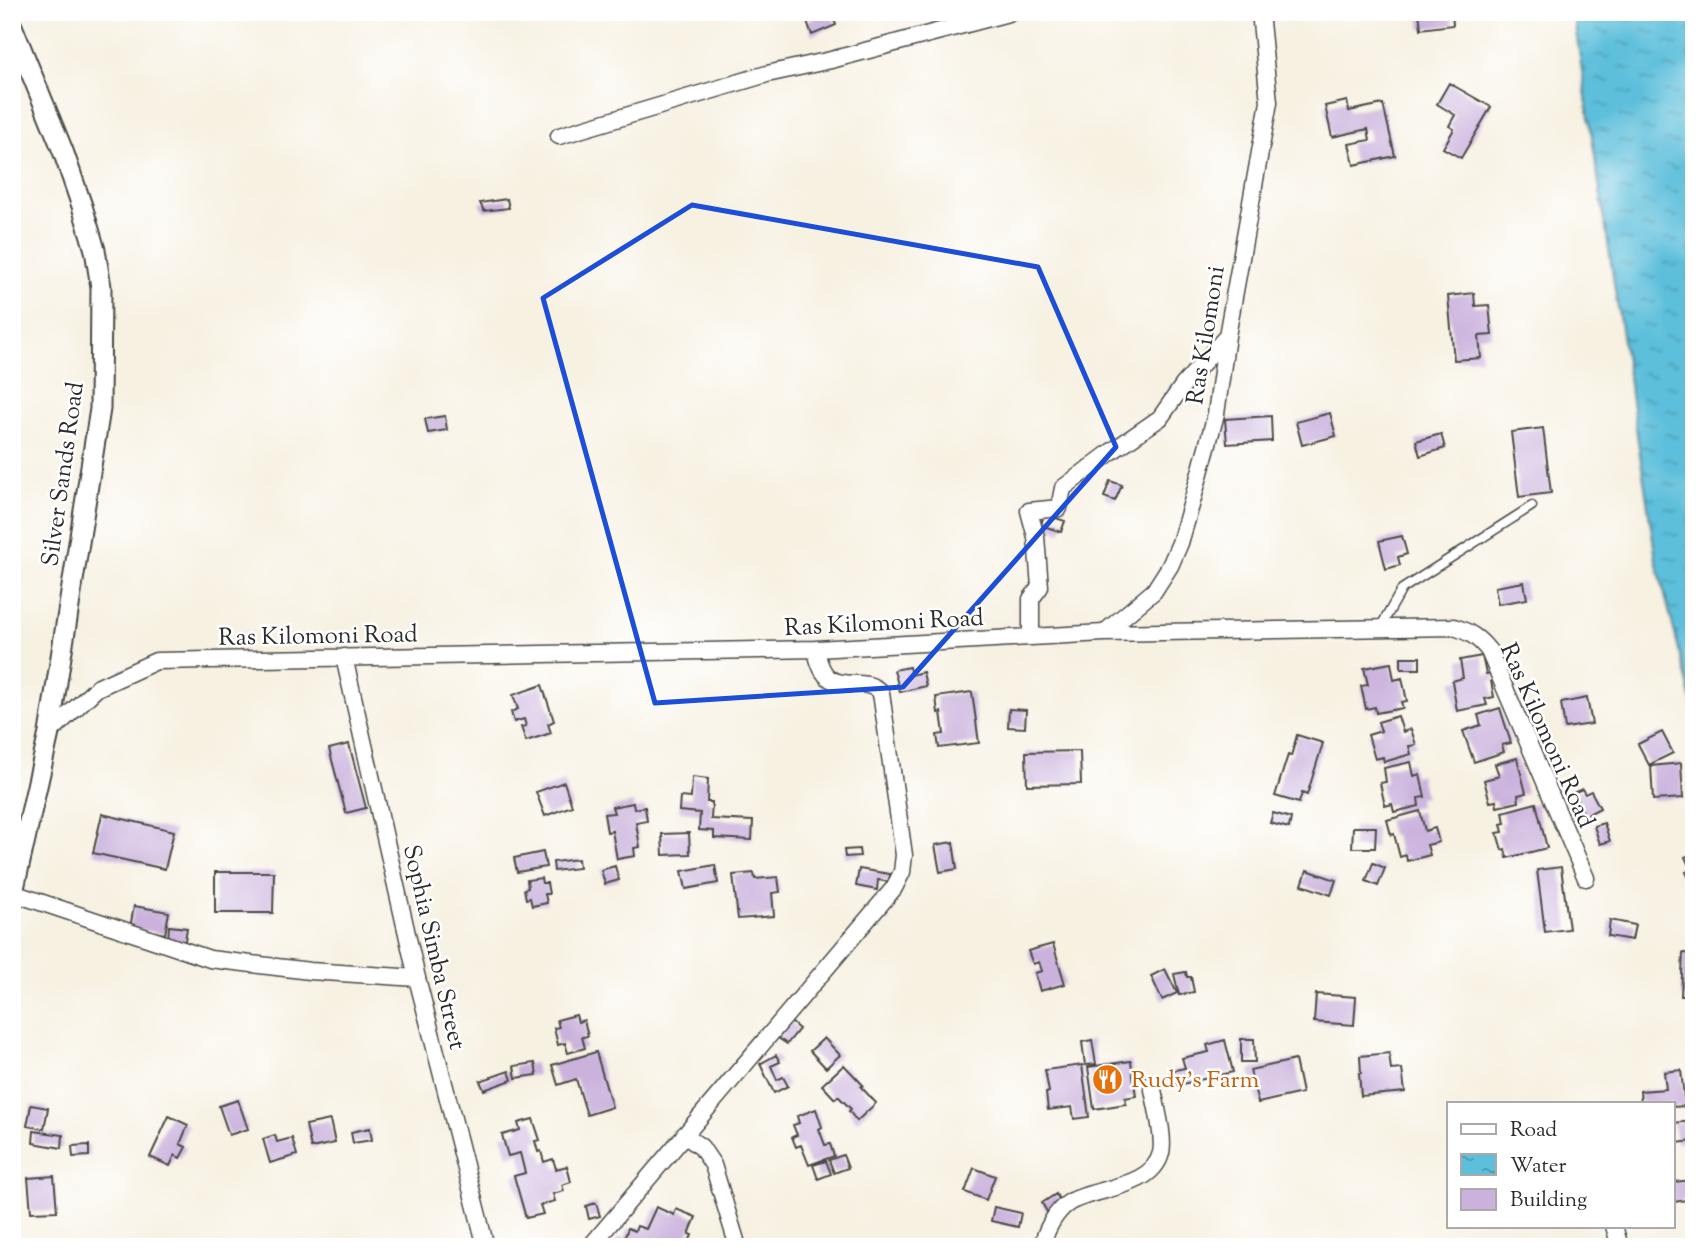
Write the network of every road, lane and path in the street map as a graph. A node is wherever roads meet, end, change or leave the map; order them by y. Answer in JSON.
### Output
{"nodes":[{"id":1,"x":1012,"y":12,"type":"edge"},
{"id":2,"x":1260,"y":12,"type":"edge"},
{"id":3,"x":12,"y":26,"type":"edge"},
{"id":4,"x":559,"y":136,"type":"dead end"},
{"id":5,"x":1227,"y":336,"type":"junction"},
{"id":6,"x":1532,"y":506,"type":"dead end"},
{"id":7,"x":1380,"y":628,"type":"junction"},
{"id":8,"x":1104,"y":633,"type":"junction"},
{"id":9,"x":1031,"y":637,"type":"junction"},
{"id":10,"x":816,"y":649,"type":"junction"},
{"id":11,"x":344,"y":657,"type":"junction"},
{"id":12,"x":49,"y":733,"type":"junction"},
{"id":13,"x":1586,"y":878,"type":"dead end"},
{"id":14,"x":13,"y":895,"type":"edge"},
{"id":15,"x":417,"y":978,"type":"junction"},
{"id":16,"x":1152,"y":1084,"type":"dead end"},
{"id":17,"x":684,"y":1135,"type":"junction"},
{"id":18,"x":1615,"y":1228,"type":"edge"},
{"id":19,"x":487,"y":1242,"type":"edge"},
{"id":20,"x":590,"y":1247,"type":"edge"},
{"id":21,"x":738,"y":1247,"type":"edge"},
{"id":22,"x":1042,"y":1247,"type":"edge"},
{"id":23,"x":1620,"y":1247,"type":"edge"}],
"edges":[{"from":1,"to":4,"type":"street"},
{"from":2,"to":5,"type":"street","name":"Ras Kilomoni"},
{"from":3,"to":12,"type":"street","name":"Silver Sands Road"},
{"from":5,"to":8,"type":"street","name":"Ras Kilomoni"},
{"from":5,"to":9,"type":"street"},
{"from":6,"to":7,"type":"lane"},
{"from":7,"to":8,"type":"street","name":"Ras Kilomoni Road"},
{"from":7,"to":13,"type":"street","name":"Ras Kilomoni Road"},
{"from":8,"to":9,"type":"street","name":"Ras Kilomoni Road"},
{"from":9,"to":10,"type":"street","name":"Ras Kilomoni Road"},
{"from":10,"to":11,"type":"street","name":"Ras Kilomoni Road"},
{"from":10,"to":17,"type":"street"},
{"from":11,"to":12,"type":"street","name":"Ras Kilomoni Road"},
{"from":11,"to":15,"type":"street","name":"Sophia Simba Street"},
{"from":12,"to":14,"type":"street","name":"Silver Sands Road"},
{"from":14,"to":15,"type":"street"},
{"from":15,"to":19,"type":"street","name":"Sophia Simba Street"},
{"from":16,"to":22,"type":"street"},
{"from":17,"to":20,"type":"street"},
{"from":17,"to":21,"type":"street"},
{"from":18,"to":23,"type":"street"}]}
